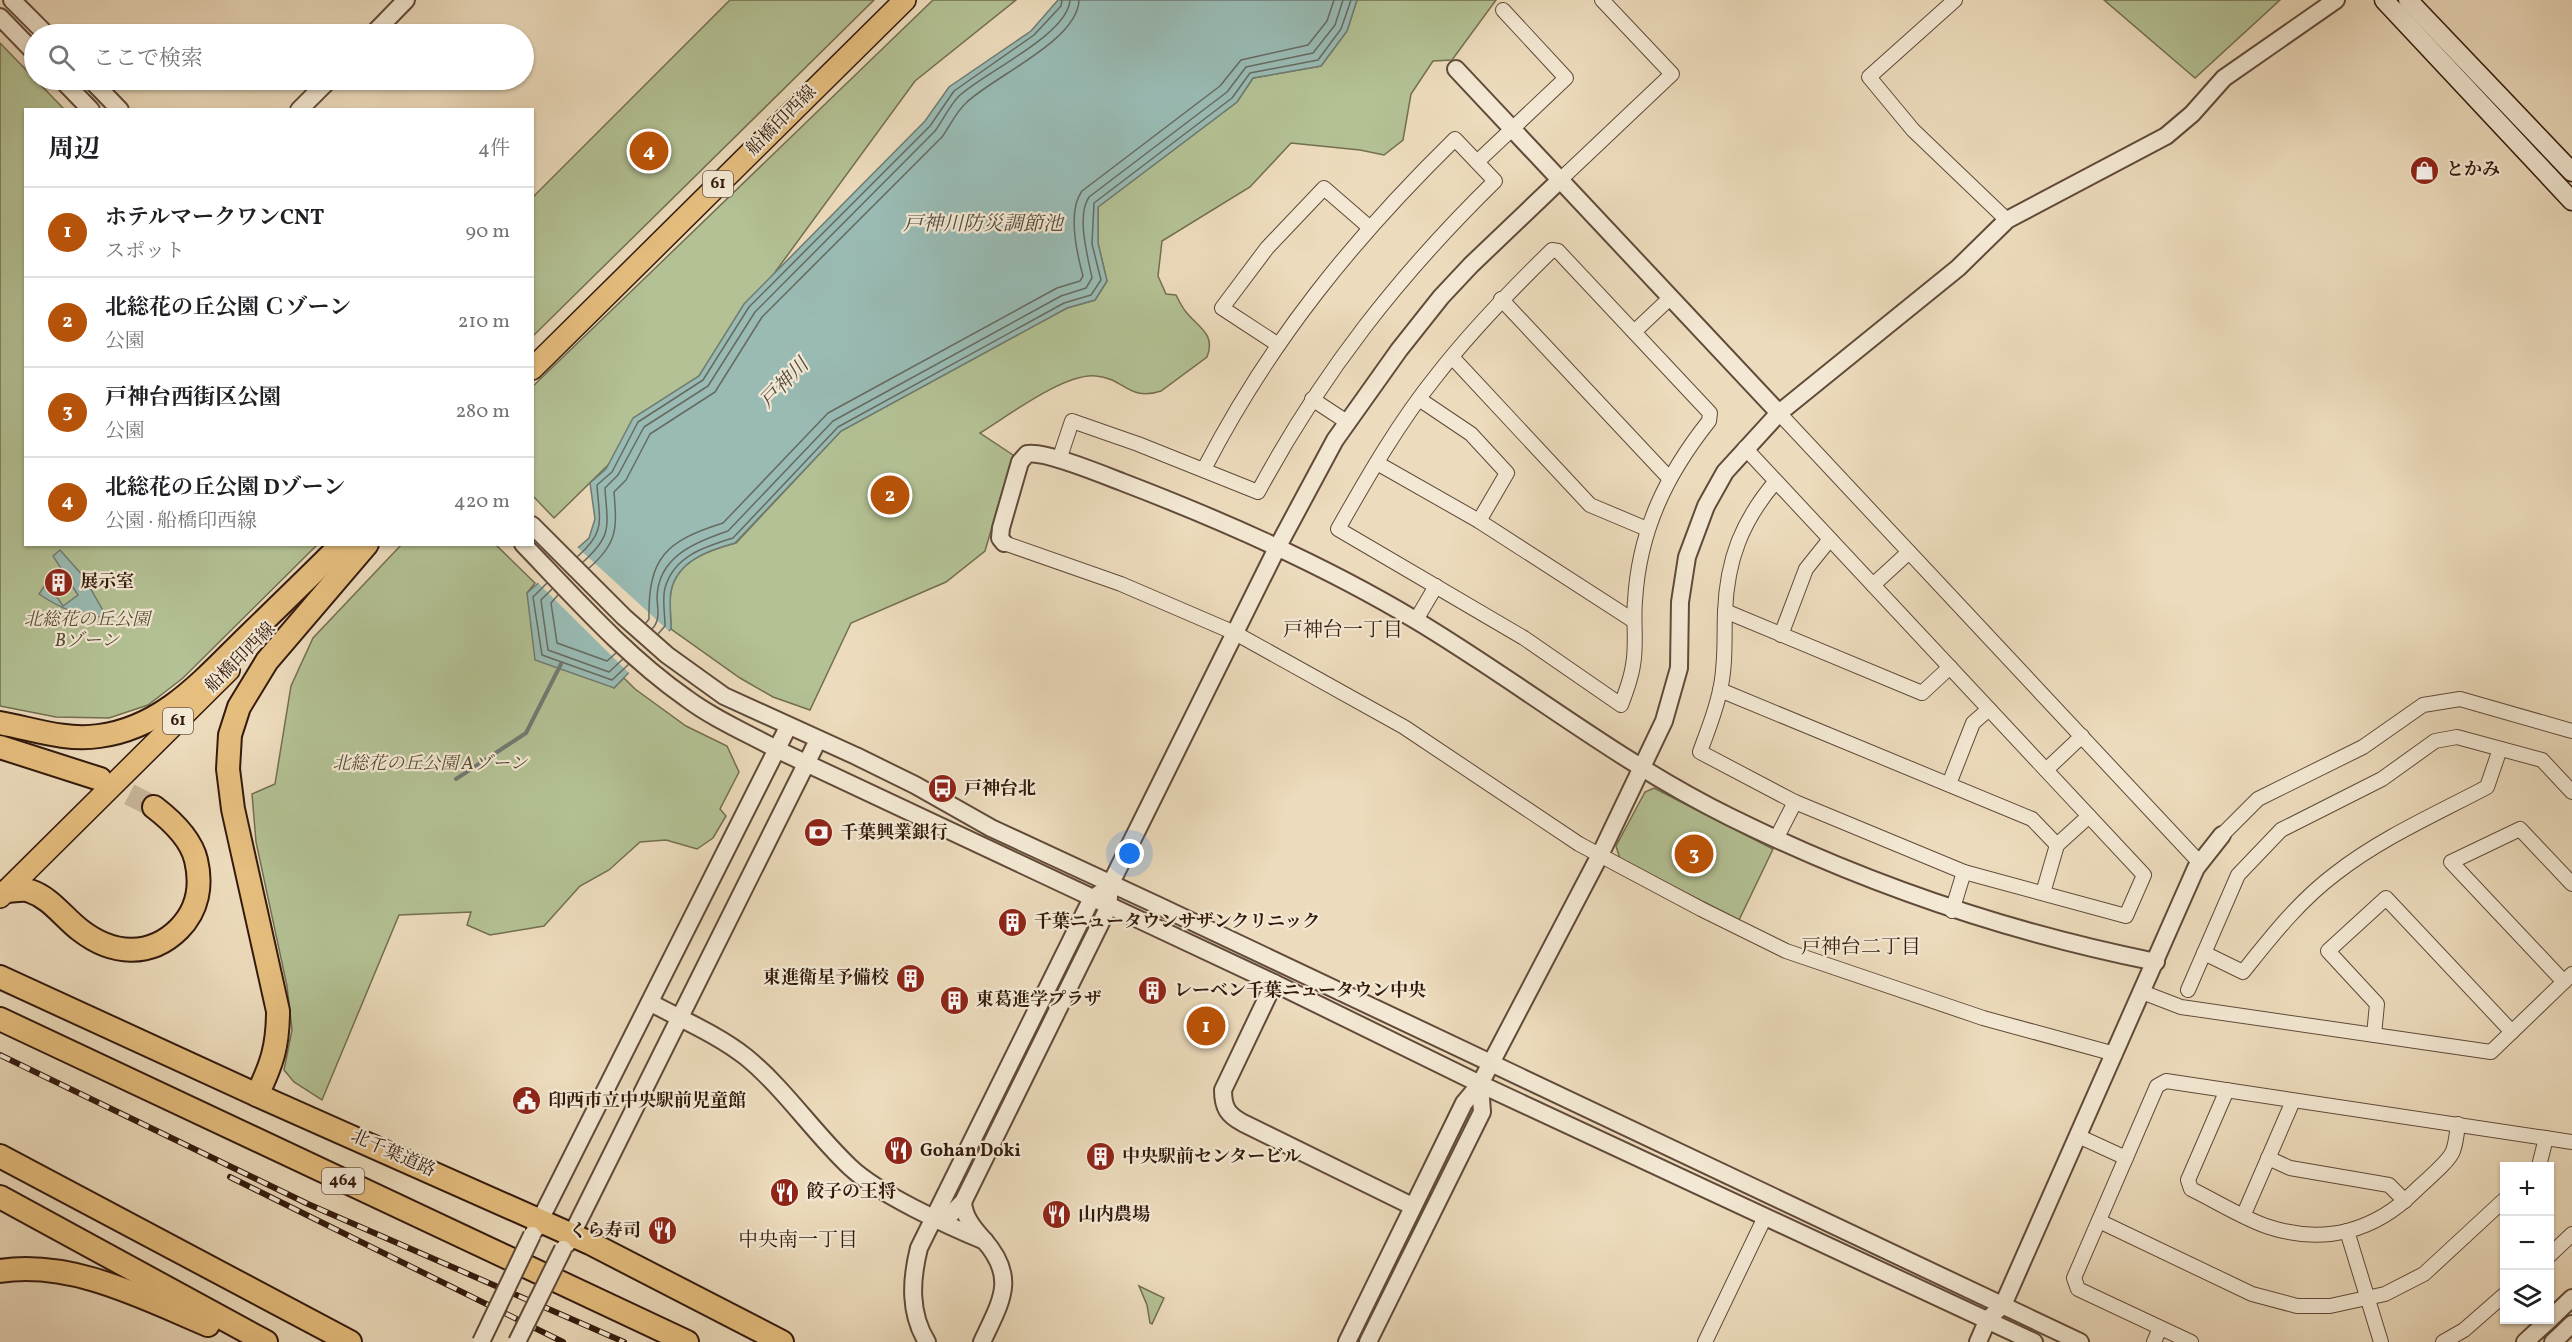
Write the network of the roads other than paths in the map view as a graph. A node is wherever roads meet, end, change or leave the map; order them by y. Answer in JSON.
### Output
{"nodes":[{"id":1,"x":12,"y":0,"type":"edge"},
{"id":2,"x":406,"y":0,"type":"edge"},
{"id":3,"x":904,"y":0,"type":"edge"},
{"id":4,"x":1602,"y":0,"type":"edge"},
{"id":5,"x":1955,"y":0,"type":"edge"},
{"id":6,"x":2336,"y":0,"type":"edge"},
{"id":7,"x":2384,"y":0,"type":"edge"},
{"id":8,"x":2408,"y":0,"type":"edge"},
{"id":9,"x":1503,"y":10,"type":"dead end"},
{"id":10,"x":0,"y":17,"type":"edge"},
{"id":11,"x":36,"y":24,"type":"edge"},
{"id":12,"x":383,"y":24,"type":"edge"},
{"id":13,"x":24,"y":42,"type":"edge"},
{"id":14,"x":1456,"y":69,"type":"dead end"},
{"id":15,"x":72,"y":90,"type":"edge"},
{"id":16,"x":101,"y":90,"type":"edge"},
{"id":17,"x":319,"y":90,"type":"edge"},
{"id":18,"x":90,"y":108,"type":"edge"},
{"id":19,"x":118,"y":108,"type":"edge"},
{"id":20,"x":301,"y":108,"type":"edge"},
{"id":21,"x":1512,"y":129,"type":"junction"},
{"id":22,"x":1477,"y":162,"type":"junction"},
{"id":23,"x":2572,"y":172,"type":"edge"},
{"id":24,"x":1560,"y":180,"type":"junction"},
{"id":25,"x":2572,"y":201,"type":"edge"},
{"id":26,"x":2007,"y":220,"type":"junction"},
{"id":27,"x":1369,"y":227,"type":"junction"},
{"id":28,"x":1670,"y":297,"type":"junction"},
{"id":29,"x":1502,"y":299,"type":"junction"},
{"id":30,"x":1634,"y":332,"type":"junction"},
{"id":31,"x":1277,"y":344,"type":"junction"},
{"id":32,"x":1452,"y":357,"type":"junction"},
{"id":33,"x":534,"y":367,"type":"edge"},
{"id":34,"x":1312,"y":399,"type":"junction"},
{"id":35,"x":1419,"y":399,"type":"junction"},
{"id":36,"x":1779,"y":413,"type":"junction"},
{"id":37,"x":1347,"y":422,"type":"junction"},
{"id":38,"x":1745,"y":448,"type":"junction"},
{"id":39,"x":1059,"y":460,"type":"junction"},
{"id":40,"x":1377,"y":463,"type":"junction"},
{"id":41,"x":1204,"y":469,"type":"junction"},
{"id":42,"x":1669,"y":478,"type":"junction"},
{"id":43,"x":1776,"y":481,"type":"junction"},
{"id":44,"x":1479,"y":520,"type":"junction"},
{"id":45,"x":534,"y":527,"type":"edge"},
{"id":46,"x":1647,"y":529,"type":"junction"},
{"id":47,"x":1830,"y":539,"type":"junction"},
{"id":48,"x":1004,"y":543,"type":"joint"},
{"id":49,"x":340,"y":546,"type":"edge"},
{"id":50,"x":353,"y":546,"type":"edge"},
{"id":51,"x":365,"y":546,"type":"edge"},
{"id":52,"x":525,"y":546,"type":"edge"},
{"id":53,"x":1277,"y":548,"type":"junction"},
{"id":54,"x":1909,"y":552,"type":"junction"},
{"id":55,"x":1873,"y":585,"type":"junction"},
{"id":56,"x":1436,"y":586,"type":"junction"},
{"id":57,"x":1725,"y":611,"type":"junction"},
{"id":58,"x":1416,"y":621,"type":"junction"},
{"id":59,"x":1634,"y":621,"type":"junction"},
{"id":60,"x":1235,"y":633,"type":"junction"},
{"id":61,"x":1781,"y":635,"type":"junction"},
{"id":62,"x":1950,"y":667,"type":"junction"},
{"id":63,"x":1720,"y":690,"type":"junction"},
{"id":64,"x":1989,"y":709,"type":"junction"},
{"id":65,"x":0,"y":723,"type":"edge"},
{"id":66,"x":788,"y":728,"type":"junction"},
{"id":67,"x":2572,"y":731,"type":"edge"},
{"id":68,"x":2082,"y":736,"type":"junction"},
{"id":69,"x":818,"y":740,"type":"junction"},
{"id":70,"x":0,"y":747,"type":"edge"},
{"id":71,"x":2500,"y":749,"type":"junction"},
{"id":72,"x":778,"y":750,"type":"junction"},
{"id":73,"x":806,"y":764,"type":"junction"},
{"id":74,"x":1643,"y":768,"type":"junction"},
{"id":75,"x":2046,"y":770,"type":"junction"},
{"id":76,"x":99,"y":779,"type":"tunnel mouth"},
{"id":77,"x":1949,"y":784,"type":"junction"},
{"id":78,"x":2572,"y":792,"type":"edge"},
{"id":79,"x":1794,"y":802,"type":"junction"},
{"id":80,"x":154,"y":807,"type":"tunnel mouth"},
{"id":81,"x":2089,"y":816,"type":"junction"},
{"id":82,"x":2222,"y":835,"type":"joint"},
{"id":83,"x":1776,"y":839,"type":"junction"},
{"id":84,"x":2057,"y":845,"type":"junction"},
{"id":85,"x":1600,"y":855,"type":"junction"},
{"id":86,"x":2200,"y":863,"type":"junction"},
{"id":87,"x":1964,"y":872,"type":"junction"},
{"id":88,"x":2572,"y":884,"type":"edge"},
{"id":89,"x":1110,"y":885,"type":"junction"},
{"id":90,"x":2043,"y":893,"type":"junction"},
{"id":91,"x":3,"y":895,"type":"edge"},
{"id":92,"x":1091,"y":900,"type":"junction"},
{"id":93,"x":1108,"y":908,"type":"junction"},
{"id":94,"x":1952,"y":910,"type":"junction"},
{"id":95,"x":2204,"y":953,"type":"junction"},
{"id":96,"x":2156,"y":962,"type":"junction"},
{"id":97,"x":0,"y":965,"type":"edge"},
{"id":98,"x":0,"y":977,"type":"edge"},
{"id":99,"x":2568,"y":978,"type":"edge"},
{"id":100,"x":1274,"y":984,"type":"junction"},
{"id":101,"x":2188,"y":990,"type":"dead end"},
{"id":102,"x":2142,"y":993,"type":"junction"},
{"id":103,"x":651,"y":1004,"type":"junction"},
{"id":104,"x":679,"y":1018,"type":"junction"},
{"id":105,"x":0,"y":1019,"type":"edge"},
{"id":106,"x":2512,"y":1032,"type":"junction"},
{"id":107,"x":2374,"y":1035,"type":"junction"},
{"id":108,"x":156,"y":1047,"type":"junction"},
{"id":109,"x":2115,"y":1054,"type":"junction"},
{"id":110,"x":1491,"y":1063,"type":"junction"},
{"id":111,"x":1480,"y":1084,"type":"junction"},
{"id":112,"x":2227,"y":1090,"type":"junction"},
{"id":113,"x":257,"y":1095,"type":"junction"},
{"id":114,"x":2293,"y":1101,"type":"junction"},
{"id":115,"x":2458,"y":1124,"type":"junction"},
{"id":116,"x":2078,"y":1136,"type":"junction"},
{"id":117,"x":2546,"y":1138,"type":"junction"},
{"id":118,"x":2572,"y":1142,"type":"edge"},
{"id":119,"x":0,"y":1156,"type":"edge"},
{"id":120,"x":2126,"y":1158,"type":"junction"},
{"id":121,"x":2268,"y":1158,"type":"junction"},
{"id":122,"x":2540,"y":1162,"type":"edge"},
{"id":123,"x":0,"y":1197,"type":"edge"},
{"id":124,"x":2405,"y":1201,"type":"junction"},
{"id":125,"x":963,"y":1202,"type":"junction"},
{"id":126,"x":2500,"y":1205,"type":"edge"},
{"id":127,"x":1412,"y":1206,"type":"junction"},
{"id":128,"x":2244,"y":1214,"type":"junction"},
{"id":129,"x":933,"y":1216,"type":"junction"},
{"id":130,"x":1765,"y":1217,"type":"junction"},
{"id":131,"x":2099,"y":1221,"type":"junction"},
{"id":132,"x":536,"y":1228,"type":"junction"},
{"id":133,"x":2348,"y":1231,"type":"junction"},
{"id":134,"x":2570,"y":1240,"type":"edge"},
{"id":135,"x":985,"y":1241,"type":"junction"},
{"id":136,"x":568,"y":1242,"type":"junction"},
{"id":137,"x":2554,"y":1252,"type":"edge"},
{"id":138,"x":0,"y":1271,"type":"edge"},
{"id":139,"x":2572,"y":1298,"type":"edge"},
{"id":140,"x":2368,"y":1299,"type":"junction"},
{"id":141,"x":2500,"y":1299,"type":"edge"},
{"id":142,"x":2003,"y":1305,"type":"junction"},
{"id":143,"x":2554,"y":1314,"type":"edge"},
{"id":144,"x":1988,"y":1319,"type":"junction"},
{"id":145,"x":2544,"y":1324,"type":"edge"},
{"id":146,"x":2572,"y":1324,"type":"edge"},
{"id":147,"x":2160,"y":1328,"type":"junction"},
{"id":148,"x":2001,"y":1335,"type":"edge"},
{"id":149,"x":248,"y":1342,"type":"edge"},
{"id":150,"x":266,"y":1342,"type":"edge"},
{"id":151,"x":350,"y":1342,"type":"edge"},
{"id":152,"x":481,"y":1342,"type":"edge"},
{"id":153,"x":517,"y":1342,"type":"edge"},
{"id":154,"x":687,"y":1342,"type":"edge"},
{"id":155,"x":782,"y":1342,"type":"edge"},
{"id":156,"x":927,"y":1342,"type":"edge"},
{"id":157,"x":982,"y":1342,"type":"edge"},
{"id":158,"x":1347,"y":1342,"type":"edge"},
{"id":159,"x":1368,"y":1342,"type":"edge"},
{"id":160,"x":1704,"y":1342,"type":"edge"},
{"id":161,"x":1978,"y":1342,"type":"edge"},
{"id":162,"x":2034,"y":1342,"type":"edge"},
{"id":163,"x":2080,"y":1342,"type":"edge"},
{"id":164,"x":2154,"y":1342,"type":"edge"},
{"id":165,"x":2191,"y":1342,"type":"edge"},
{"id":166,"x":2381,"y":1342,"type":"edge"},
{"id":167,"x":2443,"y":1342,"type":"edge"},
{"id":168,"x":2525,"y":1342,"type":"edge"},
{"id":169,"x":2553,"y":1342,"type":"edge"}],
"edges":[{"from":1,"to":11,"type":"street"},
{"from":2,"to":12,"type":"street"},
{"from":3,"to":33,"type":"main road","name":"船橋印西線","number":"61"},
{"from":4,"to":24,"type":"street"},
{"from":5,"to":26,"type":"street"},
{"from":6,"to":26,"type":"street"},
{"from":7,"to":25,"type":"main road"},
{"from":8,"to":23,"type":"main road"},
{"from":9,"to":21,"type":"street"},
{"from":10,"to":13,"type":"street"},
{"from":14,"to":21,"type":"street"},
{"from":15,"to":18,"type":"street"},
{"from":16,"to":19,"type":"street"},
{"from":17,"to":20,"type":"street"},
{"from":21,"to":22,"type":"street"},
{"from":21,"to":24,"type":"street"},
{"from":22,"to":27,"type":"street"},
{"from":22,"to":34,"type":"street"},
{"from":24,"to":28,"type":"street"},
{"from":24,"to":37,"type":"street"},
{"from":26,"to":36,"type":"street"},
{"from":27,"to":31,"type":"street"},
{"from":27,"to":31,"type":"street"},
{"from":28,"to":30,"type":"street"},
{"from":28,"to":36,"type":"street"},
{"from":29,"to":30,"type":"street"},
{"from":29,"to":32,"type":"street"},
{"from":29,"to":42,"type":"street"},
{"from":30,"to":42,"type":"street"},
{"from":31,"to":41,"type":"street"},
{"from":32,"to":35,"type":"street"},
{"from":32,"to":46,"type":"street"},
{"from":34,"to":37,"type":"street"},
{"from":34,"to":41,"type":"street"},
{"from":35,"to":40,"type":"street"},
{"from":35,"to":44,"type":"street"},
{"from":36,"to":38,"type":"street"},
{"from":36,"to":54,"type":"street"},
{"from":37,"to":53,"type":"street"},
{"from":38,"to":43,"type":"street"},
{"from":38,"to":74,"type":"street"},
{"from":39,"to":41,"type":"street"},
{"from":39,"to":48,"type":"street"},
{"from":39,"to":53,"type":"street"},
{"from":40,"to":44,"type":"street"},
{"from":40,"to":56,"type":"street"},
{"from":42,"to":46,"type":"street"},
{"from":43,"to":47,"type":"street"},
{"from":43,"to":57,"type":"street"},
{"from":44,"to":59,"type":"street"},
{"from":45,"to":66,"type":"street"},
{"from":46,"to":59,"type":"street"},
{"from":47,"to":55,"type":"street"},
{"from":47,"to":61,"type":"street"},
{"from":48,"to":60,"type":"street"},
{"from":49,"to":65,"type":"highway"},
{"from":50,"to":91,"type":"main road","name":"船橋印西線","number":"61"},
{"from":51,"to":113,"type":"highway"},
{"from":52,"to":72,"type":"street"},
{"from":53,"to":58,"type":"street"},
{"from":53,"to":60,"type":"street"},
{"from":54,"to":55,"type":"street"},
{"from":54,"to":68,"type":"street"},
{"from":55,"to":62,"type":"street"},
{"from":56,"to":58,"type":"street"},
{"from":56,"to":59,"type":"street"},
{"from":57,"to":61,"type":"street"},
{"from":57,"to":63,"type":"street"},
{"from":58,"to":74,"type":"street"},
{"from":60,"to":85,"type":"street"},
{"from":60,"to":89,"type":"street"},
{"from":61,"to":62,"type":"street"},
{"from":62,"to":64,"type":"street"},
{"from":63,"to":77,"type":"street"},
{"from":63,"to":79,"type":"street"},
{"from":64,"to":75,"type":"street"},
{"from":64,"to":77,"type":"street"},
{"from":66,"to":69,"type":"street"},
{"from":66,"to":72,"type":"street"},
{"from":67,"to":82,"type":"street"},
{"from":68,"to":75,"type":"street"},
{"from":68,"to":86,"type":"street"},
{"from":69,"to":73,"type":"street"},
{"from":69,"to":89,"type":"street"},
{"from":70,"to":76,"type":"highway"},
{"from":71,"to":78,"type":"street"},
{"from":71,"to":95,"type":"street"},
{"from":71,"to":95,"type":"street"},
{"from":72,"to":73,"type":"street"},
{"from":72,"to":103,"type":"street"},
{"from":73,"to":92,"type":"street"},
{"from":73,"to":104,"type":"street"},
{"from":74,"to":83,"type":"street"},
{"from":74,"to":85,"type":"street"},
{"from":75,"to":81,"type":"street"},
{"from":77,"to":84,"type":"street"},
{"from":79,"to":83,"type":"street"},
{"from":79,"to":87,"type":"street"},
{"from":80,"to":91,"type":"highway"},
{"from":81,"to":84,"type":"street"},
{"from":81,"to":90,"type":"street"},
{"from":82,"to":86,"type":"street"},
{"from":83,"to":94,"type":"street"},
{"from":84,"to":90,"type":"street"},
{"from":85,"to":109,"type":"street"},
{"from":85,"to":110,"type":"street"},
{"from":86,"to":96,"type":"street"},
{"from":87,"to":90,"type":"street"},
{"from":87,"to":94,"type":"street"},
{"from":88,"to":99,"type":"street"},
{"from":89,"to":92,"type":"street"},
{"from":89,"to":93,"type":"street"},
{"from":89,"to":110,"type":"street"},
{"from":92,"to":93,"type":"street"},
{"from":92,"to":129,"type":"street"},
{"from":93,"to":100,"type":"street"},
{"from":93,"to":125,"type":"street"},
{"from":94,"to":96,"type":"street"},
{"from":95,"to":101,"type":"street"},
{"from":96,"to":102,"type":"street"},
{"from":97,"to":108,"type":"highway"},
{"from":98,"to":108,"type":"highway","name":"北千葉道路","number":"464"},
{"from":99,"to":106,"type":"street"},
{"from":100,"to":111,"type":"street"},
{"from":100,"to":127,"type":"street"},
{"from":102,"to":107,"type":"street"},
{"from":102,"to":109,"type":"street"},
{"from":103,"to":104,"type":"street"},
{"from":103,"to":132,"type":"street"},
{"from":104,"to":129,"type":"street"},
{"from":104,"to":136,"type":"street"},
{"from":105,"to":154,"type":"highway","number":"464"},
{"from":106,"to":107,"type":"street"},
{"from":106,"to":107,"type":"street"},
{"from":108,"to":113,"type":"highway","name":"北千葉道路","number":"464"},
{"from":109,"to":116,"type":"street"},
{"from":110,"to":111,"type":"street"},
{"from":110,"to":142,"type":"street"},
{"from":111,"to":127,"type":"street"},
{"from":111,"to":130,"type":"street"},
{"from":111,"to":159,"type":"street"},
{"from":112,"to":114,"type":"street"},
{"from":112,"to":120,"type":"street"},
{"from":112,"to":128,"type":"street"},
{"from":113,"to":132,"type":"highway","name":"北千葉道路","number":"464"},
{"from":114,"to":115,"type":"street"},
{"from":114,"to":121,"type":"street"},
{"from":115,"to":117,"type":"street"},
{"from":115,"to":124,"type":"street"},
{"from":116,"to":120,"type":"street"},
{"from":116,"to":142,"type":"street"},
{"from":117,"to":118,"type":"street"},
{"from":117,"to":122,"type":"street"},
{"from":119,"to":151,"type":"highway"},
{"from":120,"to":131,"type":"street"},
{"from":121,"to":124,"type":"street"},
{"from":121,"to":128,"type":"street"},
{"from":123,"to":150,"type":"highway"},
{"from":124,"to":133,"type":"street"},
{"from":125,"to":129,"type":"street"},
{"from":125,"to":135,"type":"street"},
{"from":126,"to":140,"type":"street"},
{"from":127,"to":158,"type":"street"},
{"from":128,"to":133,"type":"street"},
{"from":129,"to":135,"type":"street"},
{"from":129,"to":156,"type":"street"},
{"from":130,"to":144,"type":"street"},
{"from":130,"to":160,"type":"street"},
{"from":131,"to":140,"type":"street"},
{"from":131,"to":147,"type":"street"},
{"from":132,"to":136,"type":"highway","name":"北千葉道路","number":"464"},
{"from":132,"to":152,"type":"street","bridge":true},
{"from":133,"to":140,"type":"street"},
{"from":134,"to":137,"type":"street"},
{"from":135,"to":157,"type":"street"},
{"from":136,"to":153,"type":"street","bridge":true},
{"from":136,"to":155,"type":"highway","name":"北千葉道路","number":"464"},
{"from":138,"to":149,"type":"highway"},
{"from":139,"to":143,"type":"street"},
{"from":140,"to":166,"type":"street"},
{"from":141,"to":167,"type":"street"},
{"from":142,"to":144,"type":"street"},
{"from":142,"to":148,"type":"street"},
{"from":142,"to":163,"type":"street"},
{"from":144,"to":148,"type":"street"},
{"from":144,"to":161,"type":"street"},
{"from":145,"to":168,"type":"street"},
{"from":146,"to":169,"type":"street"},
{"from":147,"to":164,"type":"street"},
{"from":147,"to":165,"type":"street"},
{"from":148,"to":162,"type":"street"}]}
